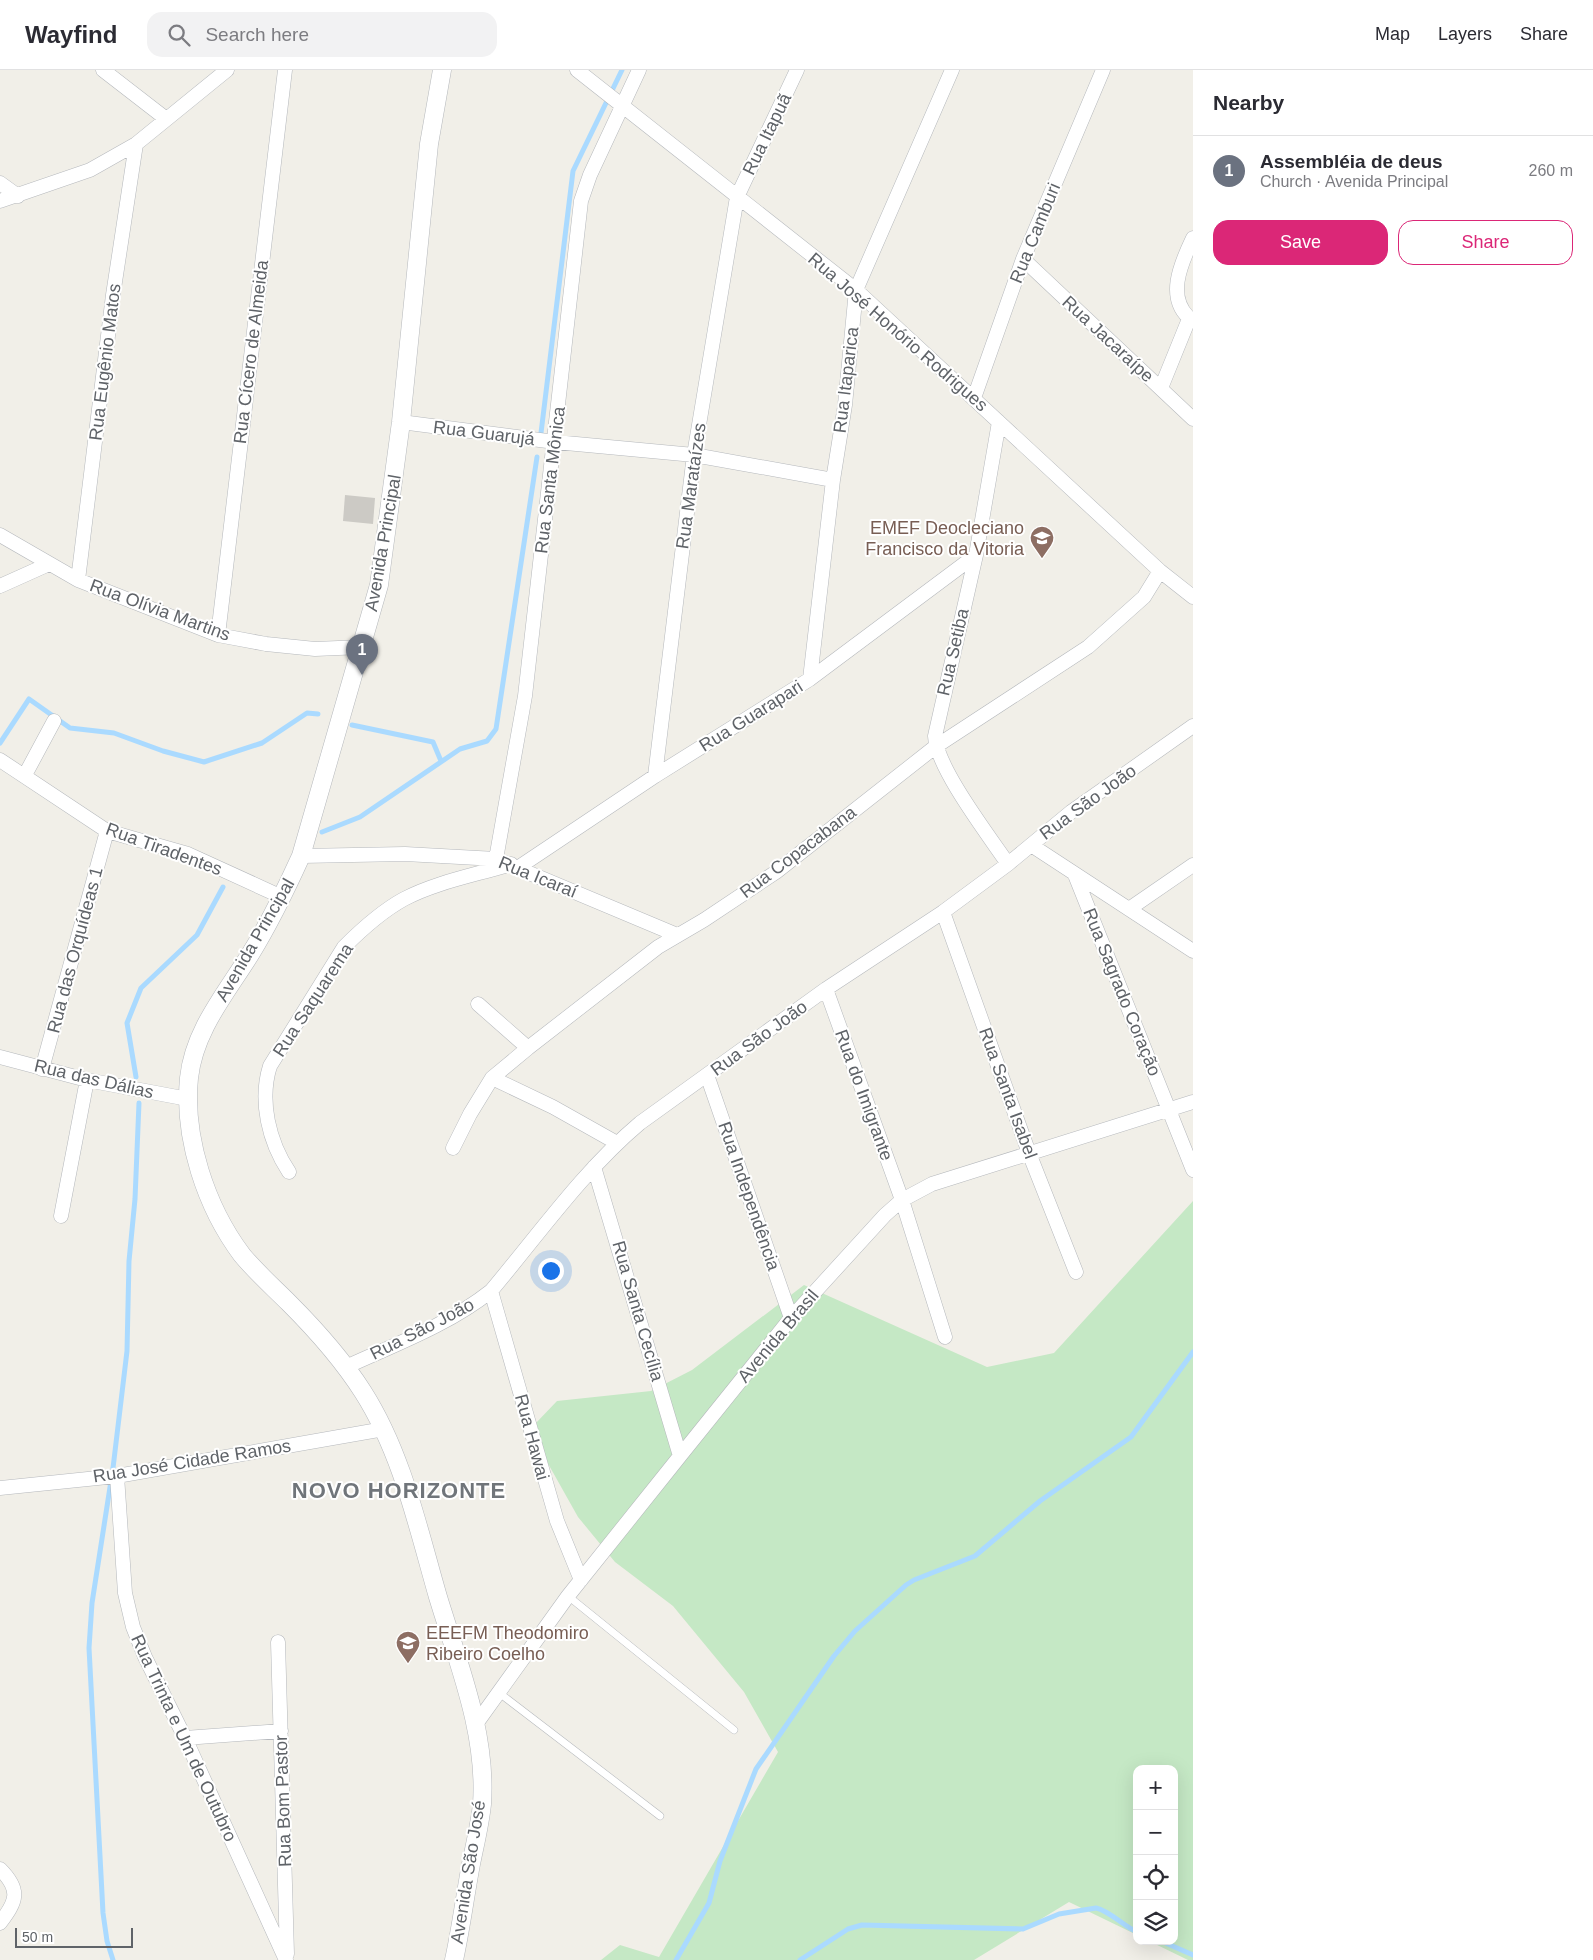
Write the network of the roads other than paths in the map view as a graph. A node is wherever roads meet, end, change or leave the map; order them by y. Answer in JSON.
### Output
{"nodes":[{"id":1,"x":103,"y":70,"type":"edge"},
{"id":2,"x":227,"y":70,"type":"edge"},
{"id":3,"x":285,"y":70,"type":"edge"},
{"id":4,"x":442,"y":70,"type":"edge"},
{"id":5,"x":577,"y":70,"type":"edge"},
{"id":6,"x":639,"y":70,"type":"edge"},
{"id":7,"x":797,"y":70,"type":"edge"},
{"id":8,"x":952,"y":70,"type":"edge"},
{"id":9,"x":1103,"y":70,"type":"edge"},
{"id":10,"x":622,"y":107,"type":"junction"},
{"id":11,"x":165,"y":118,"type":"junction"},
{"id":12,"x":136,"y":144,"type":"junction"},
{"id":13,"x":0,"y":182,"type":"edge"},
{"id":14,"x":18,"y":196,"type":"junction"},
{"id":15,"x":736,"y":197,"type":"junction"},
{"id":16,"x":0,"y":201,"type":"edge"},
{"id":17,"x":1193,"y":238,"type":"edge"},
{"id":18,"x":1022,"y":259,"type":"junction"},
{"id":19,"x":856,"y":290,"type":"junction"},
{"id":20,"x":1191,"y":320,"type":"edge"},
{"id":21,"x":1161,"y":388,"type":"junction"},
{"id":22,"x":974,"y":398,"type":"junction"},
{"id":23,"x":1193,"y":419,"type":"edge"},
{"id":24,"x":401,"y":422,"type":"junction"},
{"id":25,"x":999,"y":422,"type":"junction"},
{"id":26,"x":555,"y":442,"type":"junction"},
{"id":27,"x":694,"y":455,"type":"junction"},
{"id":28,"x":833,"y":480,"type":"junction"},
{"id":29,"x":0,"y":535,"type":"edge"},
{"id":30,"x":976,"y":555,"type":"junction"},
{"id":31,"x":49,"y":564,"type":"junction"},
{"id":32,"x":1160,"y":571,"type":"junction"},
{"id":33,"x":78,"y":580,"type":"junction"},
{"id":34,"x":0,"y":586,"type":"edge"},
{"id":35,"x":1193,"y":597,"type":"edge"},
{"id":36,"x":218,"y":635,"type":"junction"},
{"id":37,"x":362,"y":647,"type":"junction"},
{"id":38,"x":810,"y":680,"type":"junction"},
{"id":39,"x":54,"y":721,"type":"dead end"},
{"id":40,"x":1193,"y":726,"type":"edge"},
{"id":41,"x":935,"y":746,"type":"junction"},
{"id":42,"x":0,"y":760,"type":"edge"},
{"id":43,"x":25,"y":775,"type":"junction"},
{"id":44,"x":656,"y":776,"type":"junction"},
{"id":45,"x":107,"y":831,"type":"junction"},
{"id":46,"x":1031,"y":845,"type":"junction"},
{"id":47,"x":300,"y":856,"type":"junction"},
{"id":48,"x":496,"y":859,"type":"junction"},
{"id":49,"x":1008,"y":864,"type":"junction"},
{"id":50,"x":515,"y":866,"type":"junction"},
{"id":51,"x":1193,"y":866,"type":"edge"},
{"id":52,"x":1075,"y":875,"type":"junction"},
{"id":53,"x":282,"y":897,"type":"junction"},
{"id":54,"x":1129,"y":909,"type":"junction"},
{"id":55,"x":942,"y":912,"type":"junction"},
{"id":56,"x":678,"y":935,"type":"junction"},
{"id":57,"x":1193,"y":951,"type":"edge"},
{"id":58,"x":826,"y":989,"type":"junction"},
{"id":59,"x":478,"y":1004,"type":"dead end"},
{"id":60,"x":528,"y":1048,"type":"junction"},
{"id":61,"x":0,"y":1057,"type":"edge"},
{"id":62,"x":42,"y":1069,"type":"junction"},
{"id":63,"x":707,"y":1075,"type":"junction"},
{"id":64,"x":492,"y":1078,"type":"junction"},
{"id":65,"x":87,"y":1080,"type":"junction"},
{"id":66,"x":188,"y":1100,"type":"junction"},
{"id":67,"x":1193,"y":1102,"type":"edge"},
{"id":68,"x":1169,"y":1110,"type":"junction"},
{"id":69,"x":617,"y":1143,"type":"junction"},
{"id":70,"x":453,"y":1148,"type":"dead end"},
{"id":71,"x":1029,"y":1153,"type":"junction"},
{"id":72,"x":594,"y":1168,"type":"junction"},
{"id":73,"x":1193,"y":1170,"type":"edge"},
{"id":74,"x":289,"y":1172,"type":"dead end"},
{"id":75,"x":902,"y":1200,"type":"junction"},
{"id":76,"x":62,"y":1216,"type":"dead end"},
{"id":77,"x":1076,"y":1272,"type":"dead end"},
{"id":78,"x":491,"y":1291,"type":"junction"},
{"id":79,"x":791,"y":1318,"type":"junction"},
{"id":80,"x":945,"y":1337,"type":"dead end"},
{"id":81,"x":346,"y":1367,"type":"junction"},
{"id":82,"x":384,"y":1429,"type":"junction"},
{"id":83,"x":680,"y":1456,"type":"junction"},
{"id":84,"x":117,"y":1476,"type":"junction"},
{"id":85,"x":0,"y":1488,"type":"edge"},
{"id":86,"x":581,"y":1580,"type":"junction"},
{"id":87,"x":568,"y":1596,"type":"junction"},
{"id":88,"x":278,"y":1642,"type":"dead end"},
{"id":89,"x":498,"y":1692,"type":"junction"},
{"id":90,"x":476,"y":1724,"type":"junction"},
{"id":91,"x":734,"y":1730,"type":"dead end"},
{"id":92,"x":281,"y":1731,"type":"junction"},
{"id":93,"x":186,"y":1738,"type":"junction"},
{"id":94,"x":660,"y":1816,"type":"dead end"},
{"id":95,"x":0,"y":1869,"type":"edge"},
{"id":96,"x":0,"y":1923,"type":"edge"},
{"id":97,"x":287,"y":1960,"type":"edge"},
{"id":98,"x":454,"y":1960,"type":"edge"}],
"edges":[{"from":1,"to":11,"type":"street"},
{"from":2,"to":11,"type":"street"},
{"from":3,"to":36,"type":"street","name":"Rua Cícero de Almeida"},
{"from":4,"to":24,"type":"street","name":"Avenida Principal"},
{"from":5,"to":10,"type":"street","name":"Rua José Honório Rodrigues"},
{"from":6,"to":10,"type":"street","name":"Rua Santa Mônica"},
{"from":7,"to":15,"type":"street","name":"Rua Itapuã"},
{"from":8,"to":19,"type":"street","name":"Rua Itaparica"},
{"from":9,"to":18,"type":"street","name":"Rua Camburi"},
{"from":10,"to":15,"type":"street","name":"Rua José Honório Rodrigues"},
{"from":10,"to":26,"type":"street","name":"Rua Santa Mônica"},
{"from":11,"to":12,"type":"street"},
{"from":12,"to":14,"type":"street"},
{"from":12,"to":33,"type":"street","name":"Rua Eugênio Matos"},
{"from":13,"to":14,"type":"street"},
{"from":14,"to":16,"type":"street"},
{"from":15,"to":19,"type":"street","name":"Rua José Honório Rodrigues"},
{"from":15,"to":27,"type":"street","name":"Rua Marataízes"},
{"from":17,"to":20,"type":"street"},
{"from":18,"to":21,"type":"street","name":"Rua Jacaraípe"},
{"from":18,"to":22,"type":"street","name":"Rua Camburi"},
{"from":19,"to":22,"type":"street","name":"Rua José Honório Rodrigues"},
{"from":19,"to":28,"type":"street","name":"Rua Itaparica"},
{"from":20,"to":21,"type":"street"},
{"from":21,"to":23,"type":"street","name":"Rua Jacaraípe"},
{"from":22,"to":25,"type":"street","name":"Rua José Honório Rodrigues"},
{"from":24,"to":26,"type":"street","name":"Rua Guarujá"},
{"from":24,"to":37,"type":"street","name":"Avenida Principal"},
{"from":25,"to":30,"type":"street","name":"Rua Setiba"},
{"from":25,"to":32,"type":"street","name":"Rua José Honório Rodrigues"},
{"from":26,"to":27,"type":"street","name":"Rua Guarujá"},
{"from":26,"to":48,"type":"street","name":"Rua Santa Mônica"},
{"from":27,"to":28,"type":"street","name":"Rua Guarujá"},
{"from":27,"to":44,"type":"street","name":"Rua Marataízes"},
{"from":28,"to":38,"type":"street","name":"Rua Itaparica"},
{"from":29,"to":31,"type":"street","name":"Rua Olívia Martins"},
{"from":30,"to":38,"type":"street","name":"Rua Guarapari"},
{"from":30,"to":41,"type":"street","name":"Rua Setiba"},
{"from":31,"to":33,"type":"street","name":"Rua Olívia Martins"},
{"from":31,"to":34,"type":"street"},
{"from":32,"to":35,"type":"street","name":"Rua José Honório Rodrigues"},
{"from":32,"to":41,"type":"street","name":"Rua Copacabana"},
{"from":33,"to":36,"type":"street","name":"Rua Olívia Martins"},
{"from":36,"to":37,"type":"street","name":"Rua Olívia Martins"},
{"from":37,"to":47,"type":"street","name":"Avenida Principal"},
{"from":38,"to":44,"type":"street","name":"Rua Guarapari"},
{"from":39,"to":43,"type":"street"},
{"from":40,"to":46,"type":"street","name":"Rua São João"},
{"from":41,"to":49,"type":"street","name":"Rua Setiba"},
{"from":41,"to":56,"type":"street","name":"Rua Copacabana"},
{"from":42,"to":43,"type":"street","name":"Rua Tiradentes"},
{"from":43,"to":45,"type":"street","name":"Rua Tiradentes"},
{"from":44,"to":50,"type":"street","name":"Rua Guarapari"},
{"from":45,"to":53,"type":"street","name":"Rua Tiradentes"},
{"from":45,"to":62,"type":"street","name":"Rua das Orquídeas 1"},
{"from":46,"to":49,"type":"street","name":"Rua São João"},
{"from":46,"to":52,"type":"street"},
{"from":47,"to":48,"type":"street","name":"Rua Icaraí"},
{"from":47,"to":53,"type":"street","name":"Avenida Principal"},
{"from":48,"to":50,"type":"street","name":"Rua Icaraí"},
{"from":49,"to":55,"type":"street","name":"Rua São João"},
{"from":50,"to":56,"type":"street","name":"Rua Icaraí"},
{"from":50,"to":74,"type":"street","name":"Rua Saquarema"},
{"from":51,"to":54,"type":"street"},
{"from":52,"to":54,"type":"street"},
{"from":52,"to":68,"type":"street","name":"Rua Sagrado Coração"},
{"from":53,"to":66,"type":"street","name":"Avenida Principal"},
{"from":54,"to":57,"type":"street"},
{"from":55,"to":58,"type":"street","name":"Rua São João"},
{"from":55,"to":71,"type":"street","name":"Rua Santa Isabel"},
{"from":56,"to":60,"type":"street","name":"Rua Copacabana"},
{"from":58,"to":63,"type":"street","name":"Rua São João"},
{"from":58,"to":75,"type":"street","name":"Rua do Imigrante"},
{"from":59,"to":60,"type":"street"},
{"from":60,"to":64,"type":"street","name":"Rua Copacabana"},
{"from":61,"to":62,"type":"street","name":"Rua das Dálias"},
{"from":62,"to":65,"type":"street","name":"Rua das Dálias"},
{"from":63,"to":69,"type":"street","name":"Rua São João"},
{"from":63,"to":79,"type":"street","name":"Rua Independência"},
{"from":64,"to":69,"type":"street"},
{"from":64,"to":70,"type":"street","name":"Rua Copacabana"},
{"from":65,"to":66,"type":"street","name":"Rua das Dálias"},
{"from":65,"to":76,"type":"street"},
{"from":66,"to":81,"type":"street","name":"Avenida Principal"},
{"from":67,"to":68,"type":"street","name":"Avenida Brasil"},
{"from":68,"to":71,"type":"street","name":"Avenida Brasil"},
{"from":68,"to":73,"type":"street","name":"Rua Sagrado Coração"},
{"from":69,"to":72,"type":"street","name":"Rua São João"},
{"from":71,"to":75,"type":"street","name":"Avenida Brasil"},
{"from":71,"to":77,"type":"street","name":"Rua Santa Isabel"},
{"from":72,"to":78,"type":"street","name":"Rua São João"},
{"from":72,"to":83,"type":"street","name":"Rua Santa Cecília"},
{"from":75,"to":79,"type":"street","name":"Avenida Brasil"},
{"from":75,"to":80,"type":"street","name":"Rua do Imigrante"},
{"from":78,"to":81,"type":"street","name":"Rua São João"},
{"from":78,"to":86,"type":"street","name":"Rua Hawai"},
{"from":79,"to":83,"type":"street","name":"Avenida Brasil"},
{"from":81,"to":82,"type":"street","name":"Avenida Principal"},
{"from":82,"to":84,"type":"street","name":"Rua José Cidade Ramos"},
{"from":82,"to":90,"type":"street","name":"Avenida Principal"},
{"from":83,"to":86,"type":"street","name":"Avenida Brasil"},
{"from":84,"to":85,"type":"street","name":"Rua José Cidade Ramos"},
{"from":84,"to":93,"type":"street","name":"Rua Trinta e Um de Outubro"},
{"from":86,"to":87,"type":"street","name":"Avenida Brasil"},
{"from":87,"to":89,"type":"street","name":"Avenida Brasil"},
{"from":87,"to":91,"type":"lane"},
{"from":88,"to":92,"type":"street","name":"Rua Bom Pastor"},
{"from":89,"to":90,"type":"street","name":"Avenida Brasil"},
{"from":89,"to":94,"type":"lane"},
{"from":90,"to":98,"type":"street","name":"Avenida São José"},
{"from":92,"to":93,"type":"street"},
{"from":92,"to":97,"type":"street","name":"Rua Bom Pastor"},
{"from":93,"to":97,"type":"street","name":"Rua Trinta e Um de Outubro"},
{"from":95,"to":96,"type":"street"}]}
